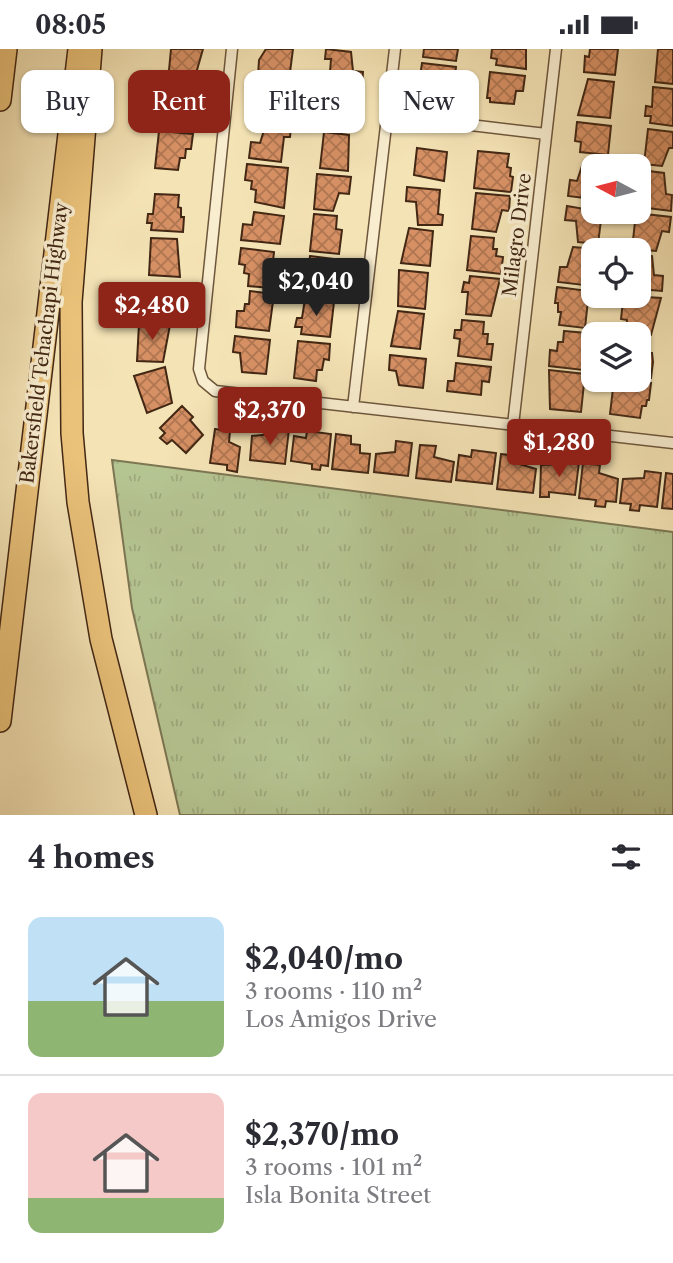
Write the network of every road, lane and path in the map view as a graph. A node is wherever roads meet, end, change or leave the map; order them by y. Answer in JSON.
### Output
{"nodes":[{"id":1,"x":6,"y":49,"type":"edge"},
{"id":2,"x":79,"y":49,"type":"edge"},
{"id":3,"x":90,"y":49,"type":"edge"},
{"id":4,"x":232,"y":49,"type":"edge"},
{"id":5,"x":395,"y":49,"type":"edge"},
{"id":6,"x":556,"y":49,"type":"edge"},
{"id":7,"x":392,"y":70,"type":"edge"},
{"id":8,"x":0,"y":100,"type":"edge"},
{"id":9,"x":479,"y":126,"type":"edge"},
{"id":10,"x":385,"y":133,"type":"edge"},
{"id":11,"x":546,"y":134,"type":"junction"},
{"id":12,"x":353,"y":407,"type":"junction"},
{"id":13,"x":513,"y":425,"type":"junction"},
{"id":14,"x":673,"y":443,"type":"edge"},
{"id":15,"x":0,"y":721,"type":"edge"},
{"id":16,"x":146,"y":815,"type":"edge"}],
"edges":[{"from":1,"to":8,"type":"highway"},
{"from":2,"to":15,"type":"highway","name":"Bakersfield Tehachapi Highway"},
{"from":3,"to":16,"type":"highway"},
{"from":4,"to":12,"type":"street"},
{"from":5,"to":7,"type":"street"},
{"from":6,"to":11,"type":"street","name":"Milagro Drive"},
{"from":9,"to":11,"type":"street"},
{"from":10,"to":12,"type":"street"},
{"from":11,"to":13,"type":"street","name":"Milagro Drive"},
{"from":12,"to":13,"type":"street"},
{"from":13,"to":14,"type":"street"}]}
